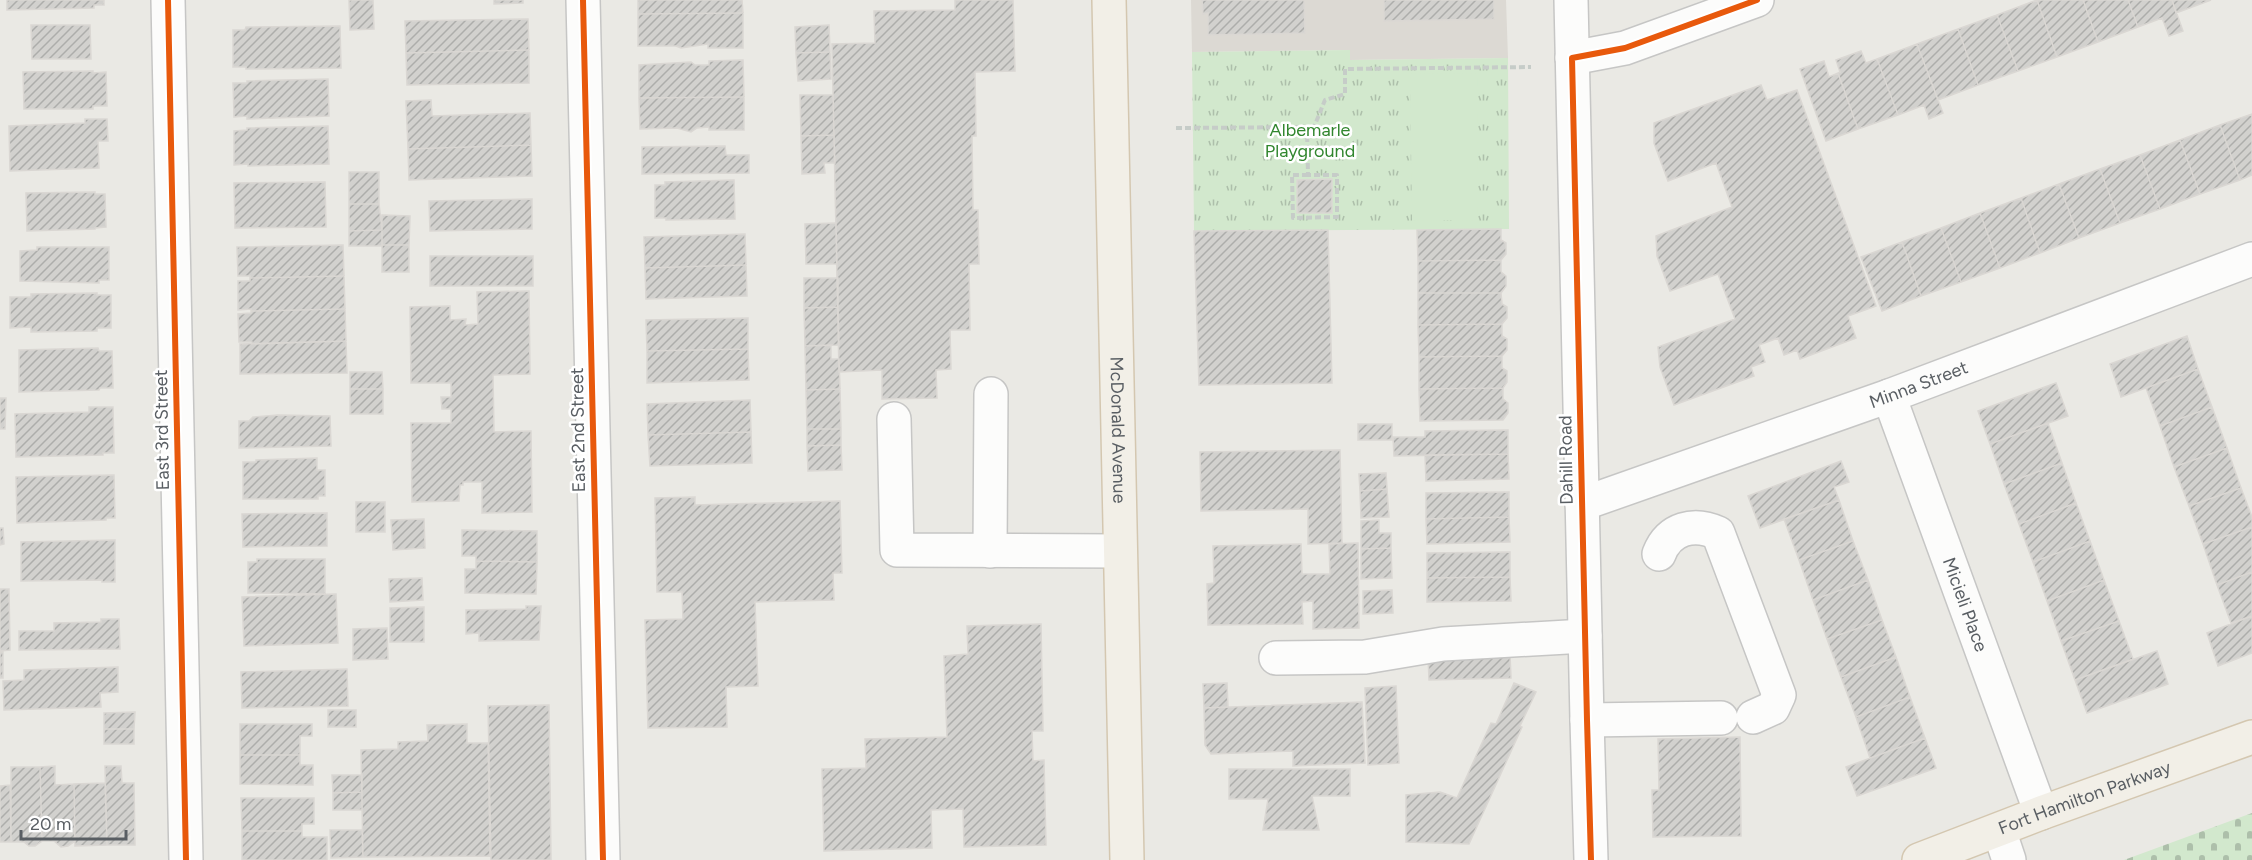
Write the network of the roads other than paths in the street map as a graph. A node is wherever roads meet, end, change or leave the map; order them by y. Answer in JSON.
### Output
{"nodes":[{"id":1,"x":168,"y":0,"type":"edge"},
{"id":2,"x":583,"y":0,"type":"edge"},
{"id":3,"x":1109,"y":0,"type":"edge"},
{"id":4,"x":1571,"y":0,"type":"edge"},
{"id":5,"x":1757,"y":0,"type":"edge"},
{"id":6,"x":1572,"y":58,"type":"junction"},
{"id":7,"x":2249,"y":270,"type":"edge"},
{"id":8,"x":991,"y":394,"type":"dead end"},
{"id":9,"x":1888,"y":396,"type":"junction"},
{"id":10,"x":894,"y":419,"type":"dead end"},
{"id":11,"x":1582,"y":504,"type":"junction"},
{"id":12,"x":990,"y":551,"type":"junction"},
{"id":13,"x":1120,"y":551,"type":"junction"},
{"id":14,"x":1659,"y":554,"type":"dead end"},
{"id":15,"x":1585,"y":636,"type":"junction"},
{"id":16,"x":1275,"y":658,"type":"dead end"},
{"id":17,"x":1753,"y":717,"type":"dead end"},
{"id":18,"x":1720,"y":718,"type":"dead end"},
{"id":19,"x":1587,"y":720,"type":"junction"},
{"id":20,"x":2252,"y":737,"type":"edge"},
{"id":21,"x":2041,"y":813,"type":"junction"},
{"id":22,"x":2004,"y":845,"type":"edge"},
{"id":23,"x":186,"y":860,"type":"edge"},
{"id":24,"x":603,"y":860,"type":"edge"},
{"id":25,"x":1127,"y":860,"type":"edge"},
{"id":26,"x":1592,"y":860,"type":"edge"},
{"id":27,"x":1919,"y":860,"type":"edge"}],
"edges":[{"from":1,"to":23,"type":"street","name":"East 3rd Street"},
{"from":2,"to":24,"type":"street","name":"East 2nd Street"},
{"from":3,"to":13,"type":"main road","name":"McDonald Avenue"},
{"from":4,"to":6,"type":"street","name":"Dahill Road"},
{"from":5,"to":6,"type":"street"},
{"from":6,"to":11,"type":"street","name":"Dahill Road"},
{"from":7,"to":9,"type":"street","name":"Minna Street"},
{"from":8,"to":12,"type":"street"},
{"from":9,"to":11,"type":"street","name":"Minna Street"},
{"from":9,"to":21,"type":"street","name":"Micieli Place"},
{"from":10,"to":12,"type":"street"},
{"from":11,"to":15,"type":"street","name":"Dahill Road"},
{"from":12,"to":13,"type":"street"},
{"from":13,"to":25,"type":"main road","name":"McDonald Avenue"},
{"from":14,"to":17,"type":"street"},
{"from":15,"to":16,"type":"street"},
{"from":15,"to":19,"type":"street","name":"Dahill Road"},
{"from":18,"to":19,"type":"street"},
{"from":19,"to":26,"type":"street","name":"Dahill Road"},
{"from":20,"to":21,"type":"main road","name":"Fort Hamilton Parkway"},
{"from":21,"to":22,"type":"main road","name":"Fort Hamilton Parkway"},
{"from":22,"to":27,"type":"main road","name":"Fort Hamilton Parkway"}]}
